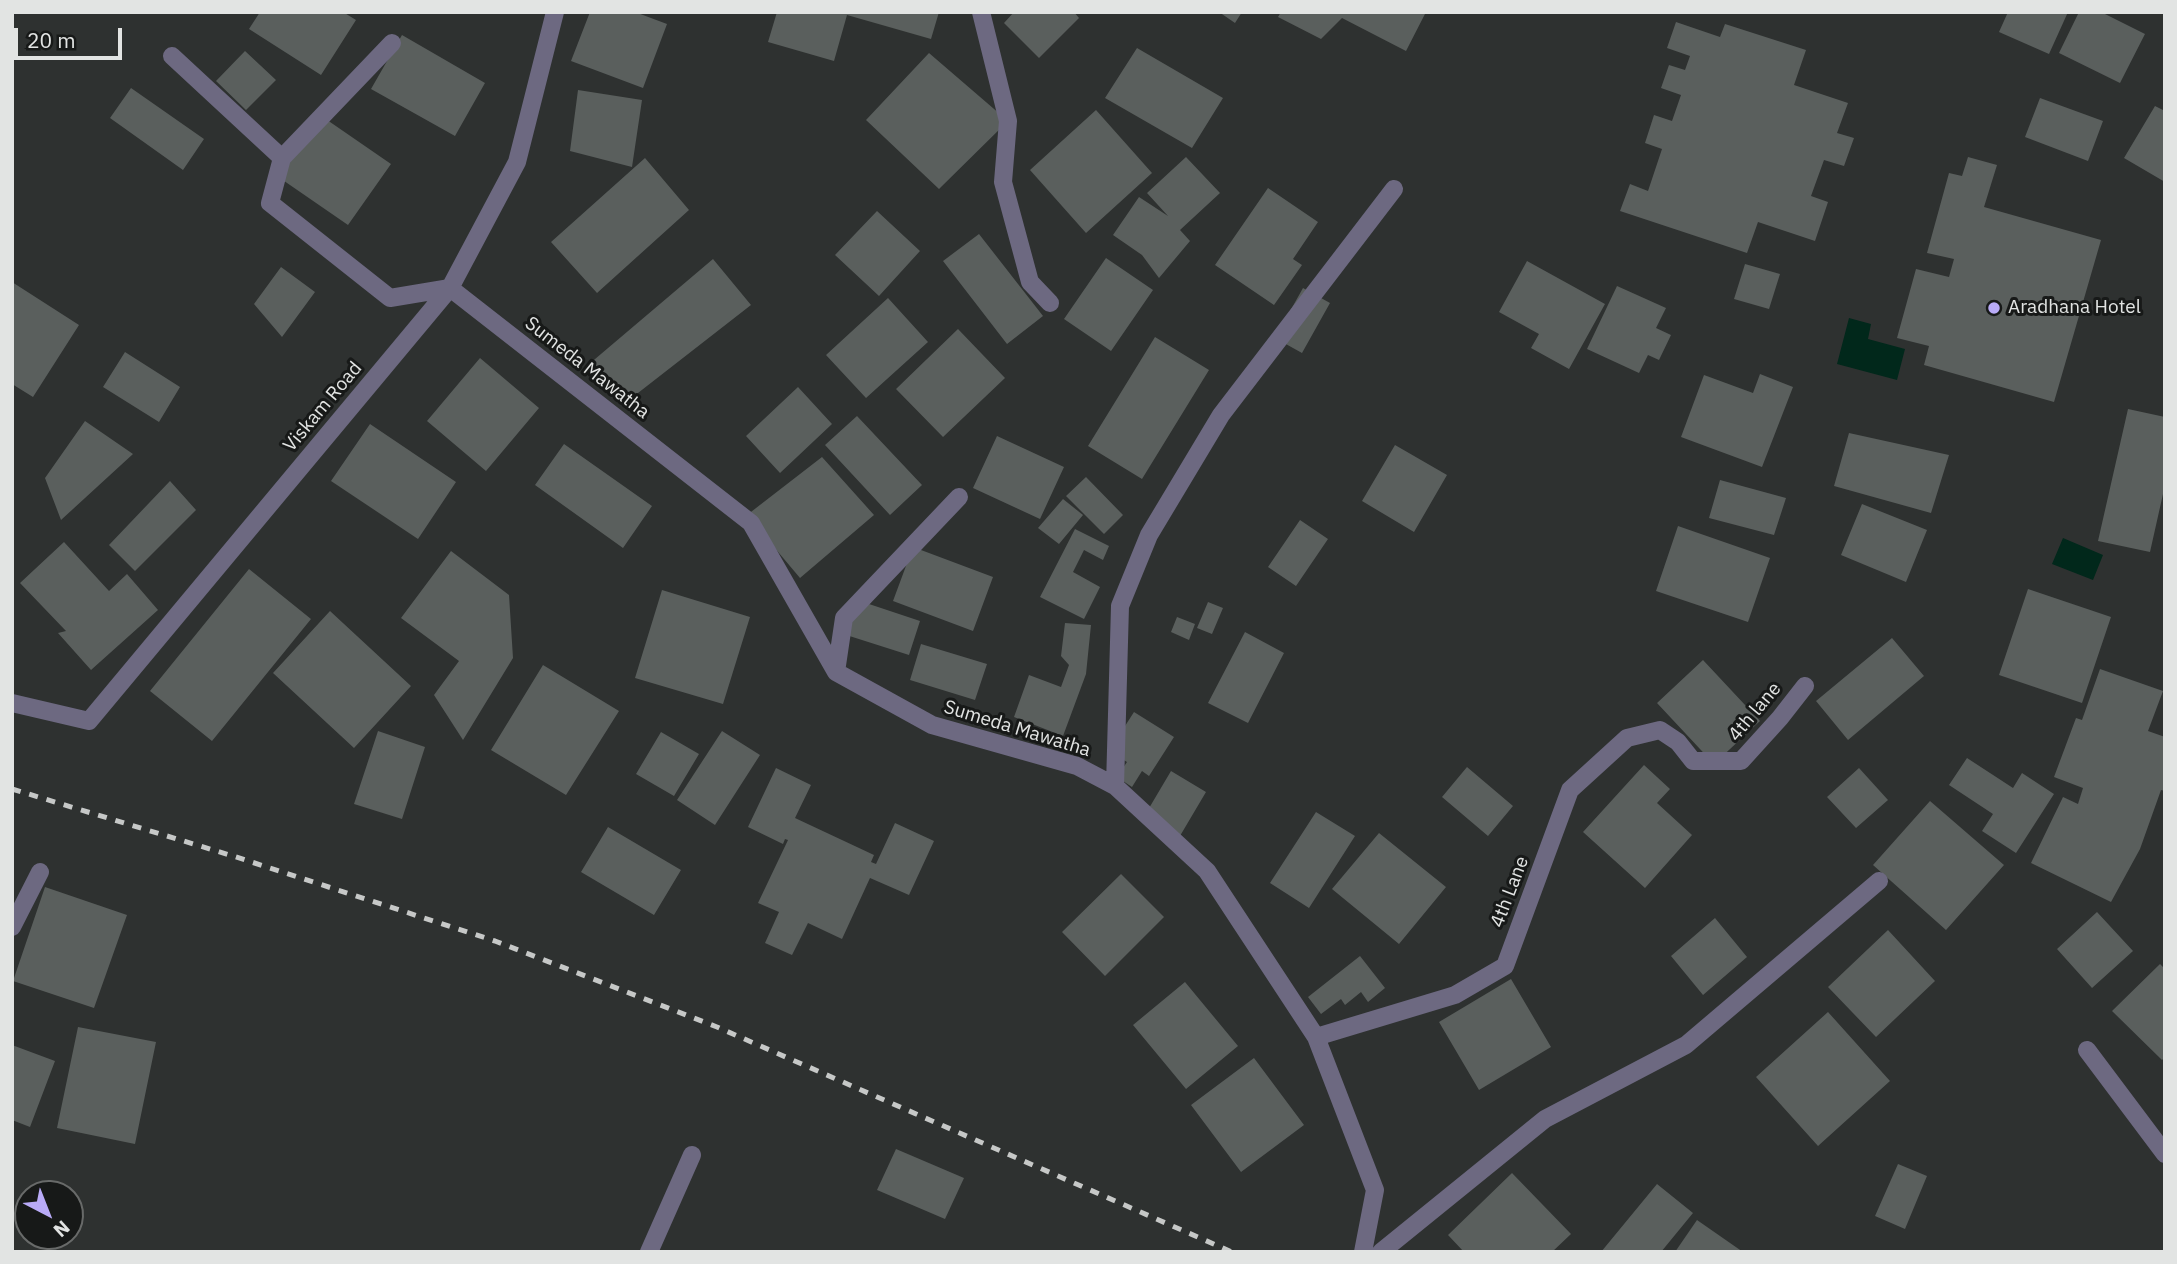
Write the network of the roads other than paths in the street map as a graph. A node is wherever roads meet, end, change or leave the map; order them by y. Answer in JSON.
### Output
{"nodes":[{"id":1,"x":555,"y":12,"type":"edge"},
{"id":2,"x":981,"y":12,"type":"edge"},
{"id":3,"x":392,"y":43,"type":"dead end"},
{"id":4,"x":172,"y":56,"type":"dead end"},
{"id":5,"x":282,"y":158,"type":"junction"},
{"id":6,"x":1394,"y":189,"type":"dead end"},
{"id":7,"x":450,"y":288,"type":"junction"},
{"id":8,"x":1050,"y":303,"type":"dead end"},
{"id":9,"x":960,"y":497,"type":"dead end"},
{"id":10,"x":836,"y":672,"type":"junction"},
{"id":11,"x":1805,"y":686,"type":"dead end"},
{"id":12,"x":12,"y":703,"type":"edge"},
{"id":13,"x":1693,"y":761,"type":"joint"},
{"id":14,"x":1115,"y":786,"type":"junction"},
{"id":15,"x":40,"y":872,"type":"dead end"},
{"id":16,"x":1879,"y":881,"type":"dead end"},
{"id":17,"x":12,"y":927,"type":"edge"},
{"id":18,"x":1316,"y":1037,"type":"junction"},
{"id":19,"x":2087,"y":1050,"type":"dead end"},
{"id":20,"x":2165,"y":1154,"type":"edge"},
{"id":21,"x":692,"y":1155,"type":"dead end"},
{"id":22,"x":649,"y":1252,"type":"edge"},
{"id":23,"x":1363,"y":1252,"type":"edge"},
{"id":24,"x":1381,"y":1252,"type":"edge"}],
"edges":[{"from":1,"to":7,"type":"street","name":"Viskam Road"},
{"from":2,"to":8,"type":"street"},
{"from":3,"to":5,"type":"street"},
{"from":4,"to":5,"type":"street"},
{"from":5,"to":7,"type":"street"},
{"from":6,"to":14,"type":"street"},
{"from":7,"to":10,"type":"street","name":"Sumeda Mawatha"},
{"from":7,"to":12,"type":"street","name":"Viskam Road"},
{"from":9,"to":10,"type":"street"},
{"from":10,"to":14,"type":"street","name":"Sumeda Mawatha"},
{"from":11,"to":13,"type":"street","name":"4th lane"},
{"from":13,"to":18,"type":"street","name":"4th Lane"},
{"from":14,"to":18,"type":"street","name":"Sumeda Mawatha"},
{"from":15,"to":17,"type":"street"},
{"from":16,"to":24,"type":"street"},
{"from":18,"to":23,"type":"street","name":"Sumeda Mawatha"},
{"from":19,"to":20,"type":"street"},
{"from":21,"to":22,"type":"street"}]}
